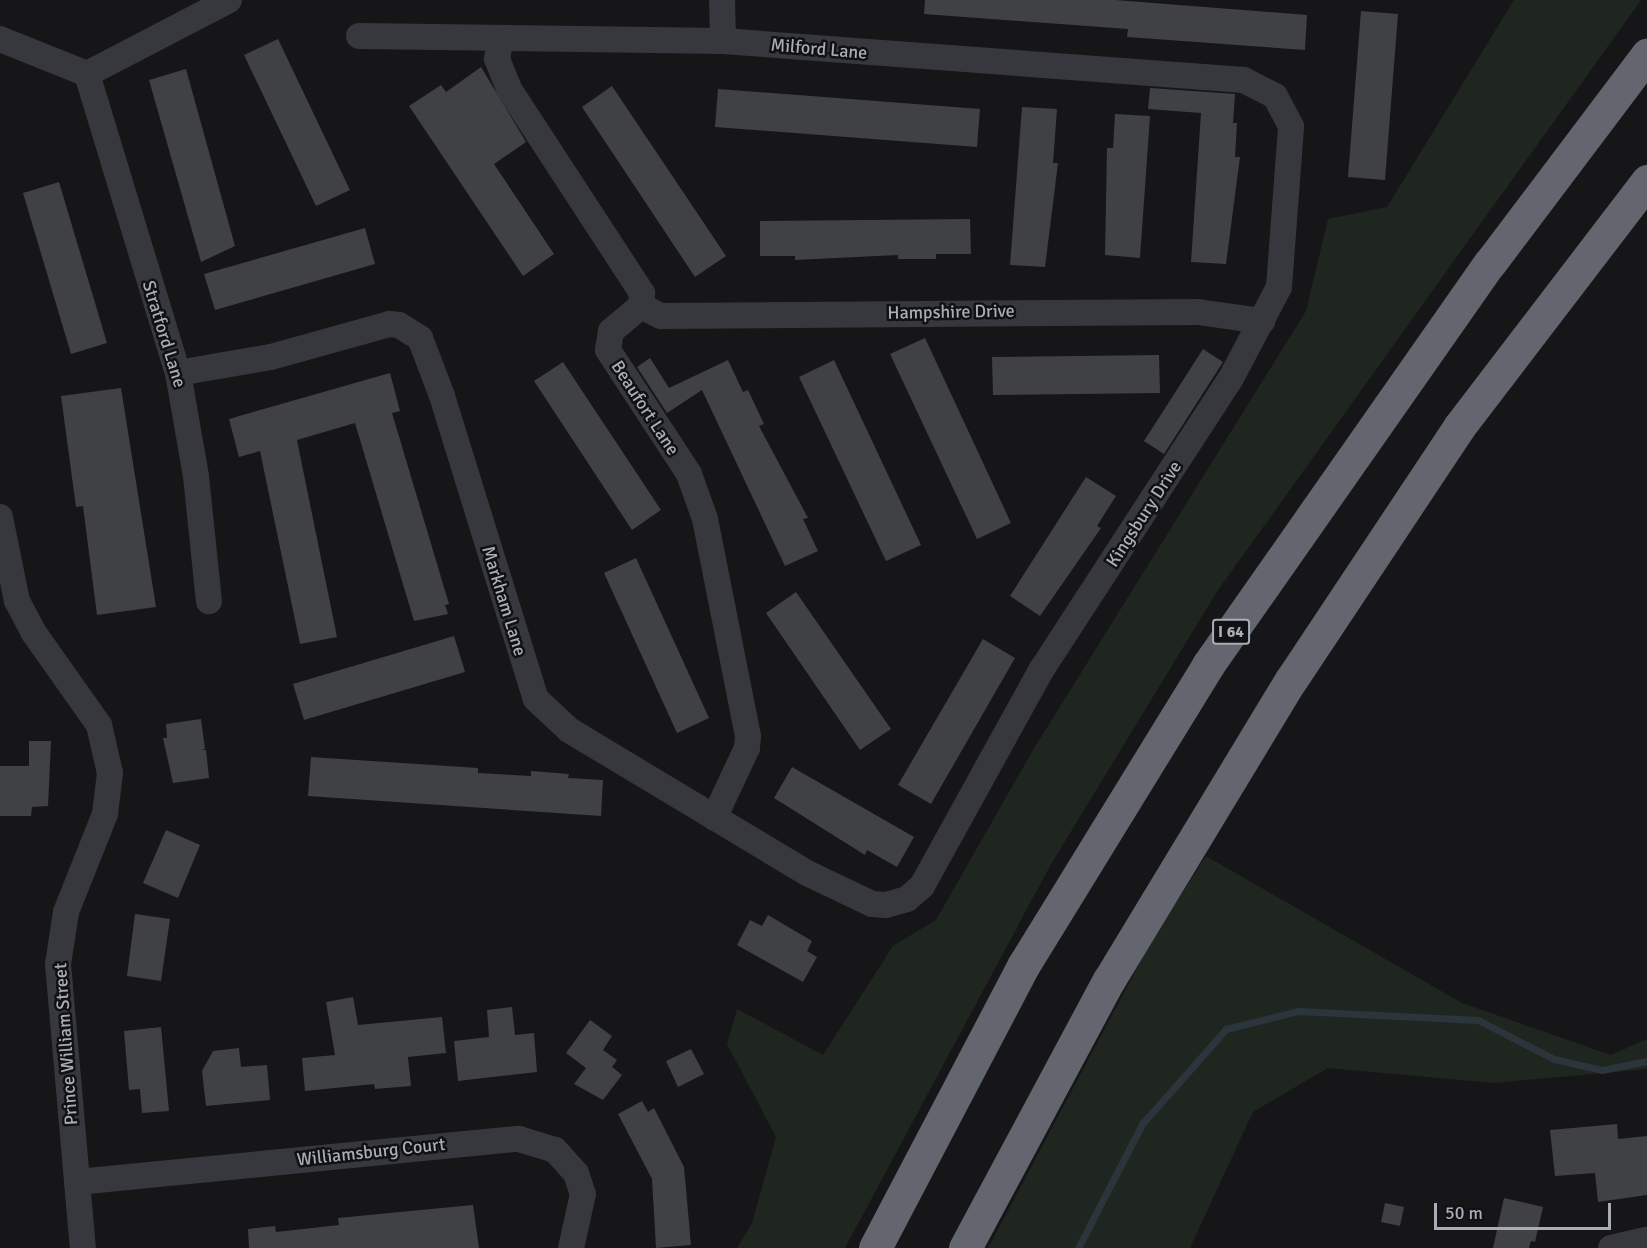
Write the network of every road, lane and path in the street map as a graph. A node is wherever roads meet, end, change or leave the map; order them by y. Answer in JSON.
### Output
{"nodes":[{"id":1,"x":230,"y":0,"type":"edge"},
{"id":2,"x":722,"y":0,"type":"edge"},
{"id":3,"x":358,"y":36,"type":"dead end"},
{"id":4,"x":501,"y":38,"type":"junction"},
{"id":5,"x":0,"y":39,"type":"edge"},
{"id":6,"x":723,"y":41,"type":"junction"},
{"id":7,"x":1647,"y":55,"type":"edge"},
{"id":8,"x":87,"y":74,"type":"junction"},
{"id":9,"x":1275,"y":96,"type":"joint"},
{"id":10,"x":1647,"y":181,"type":"edge"},
{"id":11,"x":641,"y":306,"type":"junction"},
{"id":12,"x":1262,"y":321,"type":"junction"},
{"id":13,"x":178,"y":373,"type":"junction"},
{"id":14,"x":0,"y":517,"type":"edge"},
{"id":15,"x":209,"y":601,"type":"dead end"},
{"id":16,"x":714,"y":818,"type":"junction"},
{"id":17,"x":900,"y":902,"type":"joint"},
{"id":18,"x":77,"y":1182,"type":"junction"},
{"id":19,"x":1647,"y":1240,"type":"edge"},
{"id":20,"x":83,"y":1248,"type":"edge"},
{"id":21,"x":571,"y":1248,"type":"edge"},
{"id":22,"x":875,"y":1248,"type":"edge"},
{"id":23,"x":965,"y":1248,"type":"edge"},
{"id":24,"x":1611,"y":1248,"type":"edge"}],
"edges":[{"from":1,"to":8,"type":"street"},
{"from":2,"to":6,"type":"street"},
{"from":3,"to":4,"type":"street","name":"Milford Lane"},
{"from":4,"to":6,"type":"street","name":"Milford Lane"},
{"from":4,"to":11,"type":"street"},
{"from":5,"to":8,"type":"street"},
{"from":6,"to":9,"type":"street","name":"Milford Lane"},
{"from":7,"to":22,"type":"highway","number":"I 64"},
{"from":8,"to":13,"type":"street","name":"Stratford Lane"},
{"from":9,"to":12,"type":"street","name":"Kingsbury Drive"},
{"from":10,"to":23,"type":"highway"},
{"from":11,"to":12,"type":"street","name":"Hampshire Drive"},
{"from":11,"to":16,"type":"street","name":"Beaufort Lane"},
{"from":12,"to":17,"type":"street","name":"Kingsbury Drive"},
{"from":13,"to":15,"type":"street","name":"Stratford Lane"},
{"from":13,"to":16,"type":"street","name":"Markham Lane"},
{"from":14,"to":18,"type":"street","name":"Prince William Street"},
{"from":16,"to":17,"type":"street","name":"Markham Lane"},
{"from":18,"to":20,"type":"street","name":"Prince William Street"},
{"from":18,"to":21,"type":"street","name":"Williamsburg Court"},
{"from":19,"to":24,"type":"street"}]}
